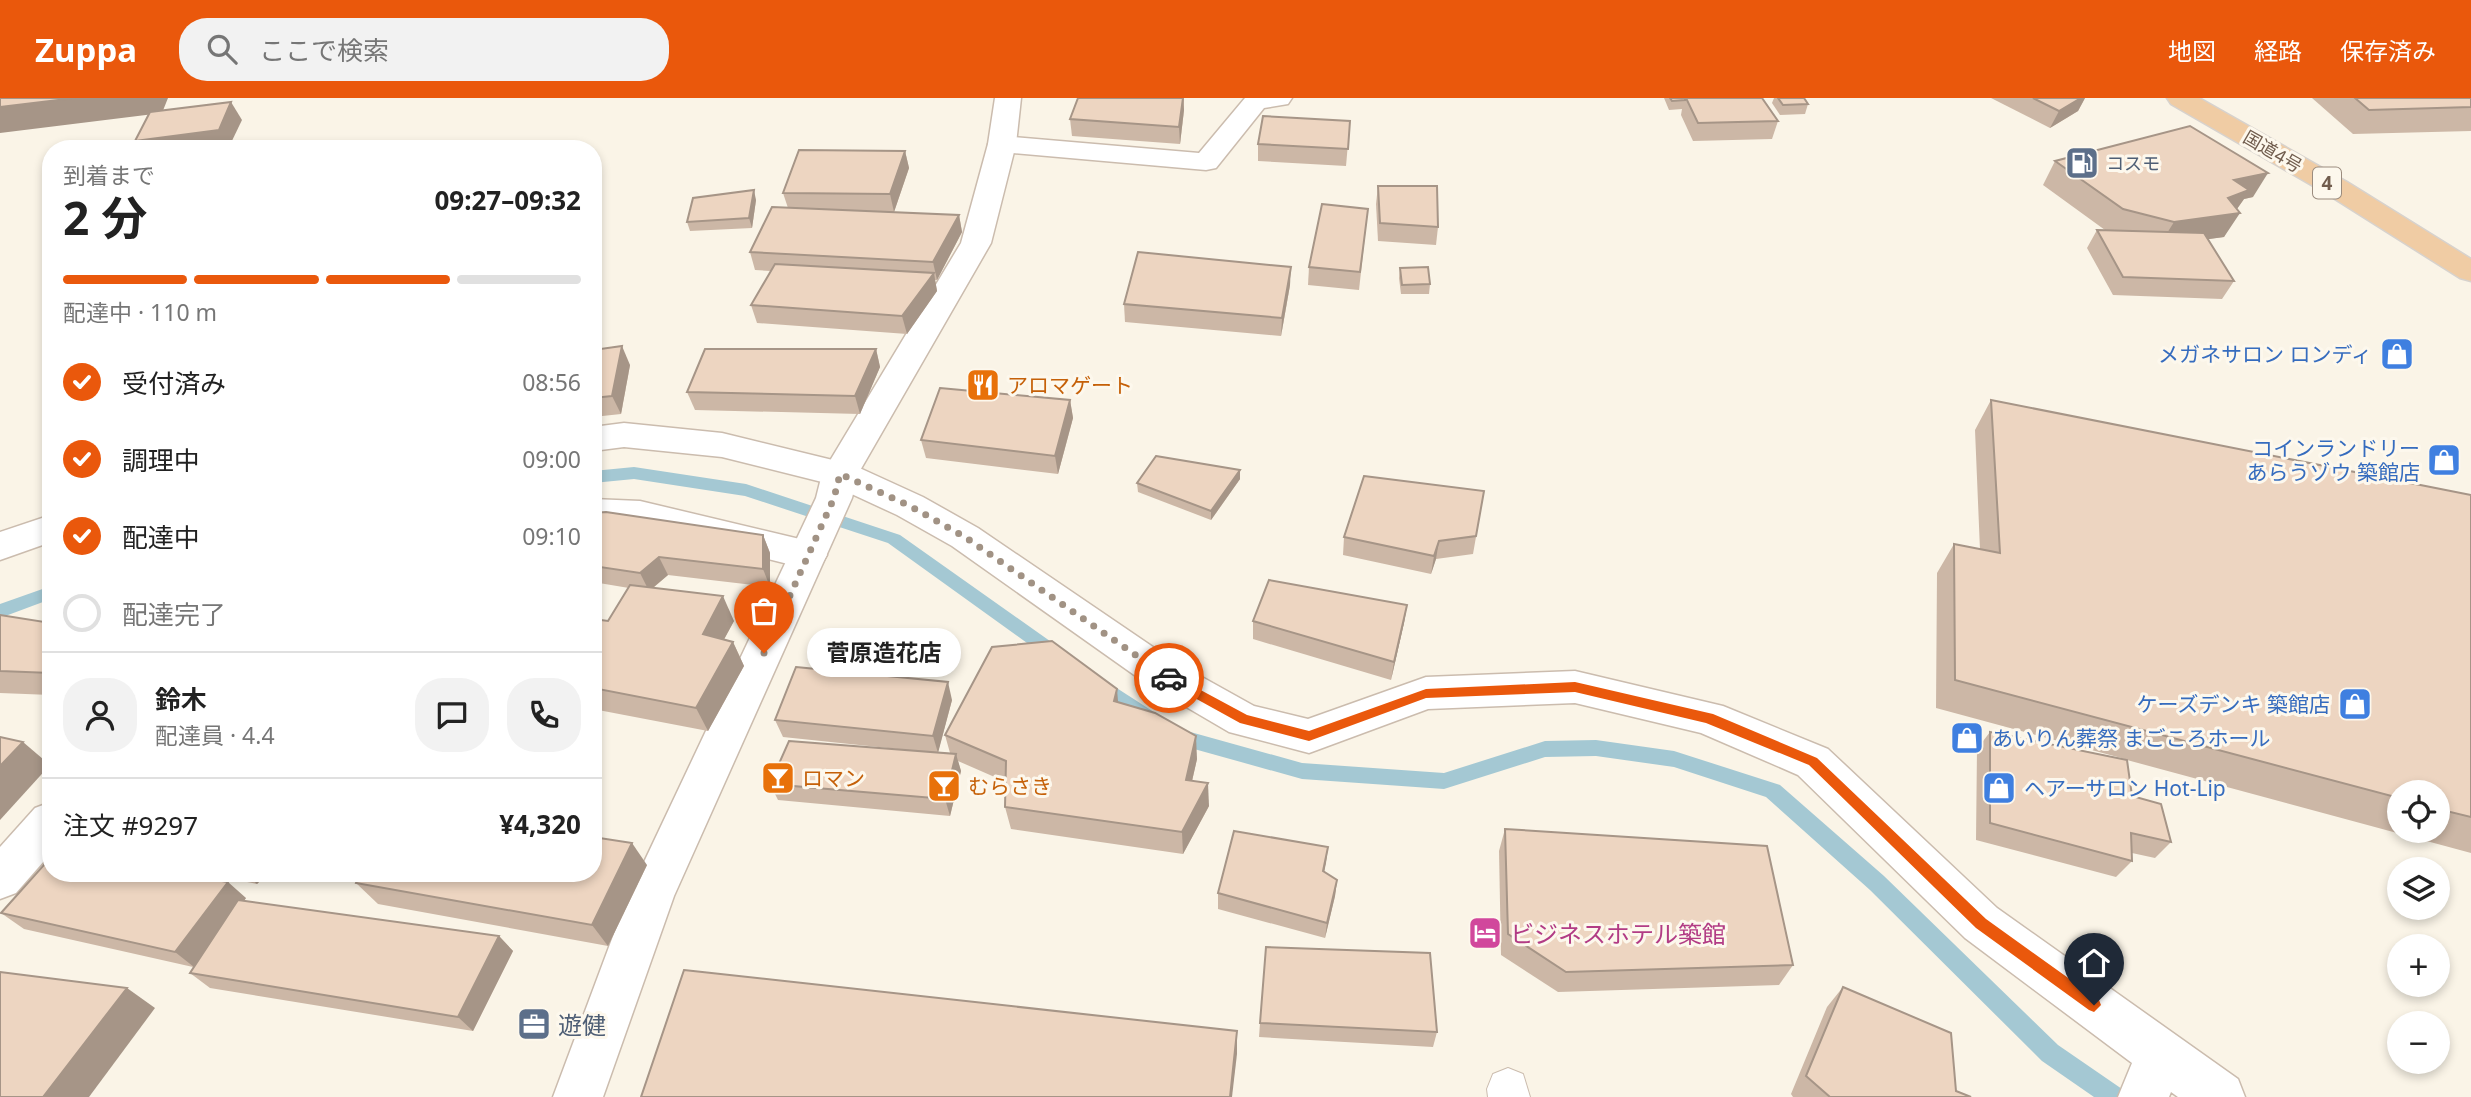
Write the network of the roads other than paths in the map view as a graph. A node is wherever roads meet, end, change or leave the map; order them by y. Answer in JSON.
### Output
{"nodes":[{"id":1,"x":1008,"y":98,"type":"edge"},
{"id":2,"x":1279,"y":98,"type":"edge"},
{"id":3,"x":2180,"y":98,"type":"edge"},
{"id":4,"x":1002,"y":145,"type":"junction"},
{"id":5,"x":2471,"y":272,"type":"edge"},
{"id":6,"x":602,"y":438,"type":"edge"},
{"id":7,"x":837,"y":486,"type":"junction"},
{"id":8,"x":602,"y":512,"type":"edge"},
{"id":9,"x":42,"y":531,"type":"edge"},
{"id":10,"x":0,"y":546,"type":"edge"},
{"id":11,"x":811,"y":548,"type":"junction"},
{"id":12,"x":42,"y":831,"type":"edge"},
{"id":13,"x":0,"y":879,"type":"edge"},
{"id":14,"x":2152,"y":1076,"type":"edge"},
{"id":15,"x":579,"y":1097,"type":"edge"},
{"id":16,"x":2220,"y":1097,"type":"edge"}],
"edges":[{"from":1,"to":4,"type":"street"},
{"from":2,"to":4,"type":"street"},
{"from":3,"to":5,"type":"highway","name":"国道4号","number":"4"},
{"from":4,"to":7,"type":"street"},
{"from":6,"to":7,"type":"street"},
{"from":7,"to":11,"type":"street"},
{"from":7,"to":14,"type":"street"},
{"from":8,"to":11,"type":"street"},
{"from":9,"to":10,"type":"street"},
{"from":11,"to":15,"type":"street"},
{"from":12,"to":13,"type":"street"},
{"from":14,"to":16,"type":"street"}]}
